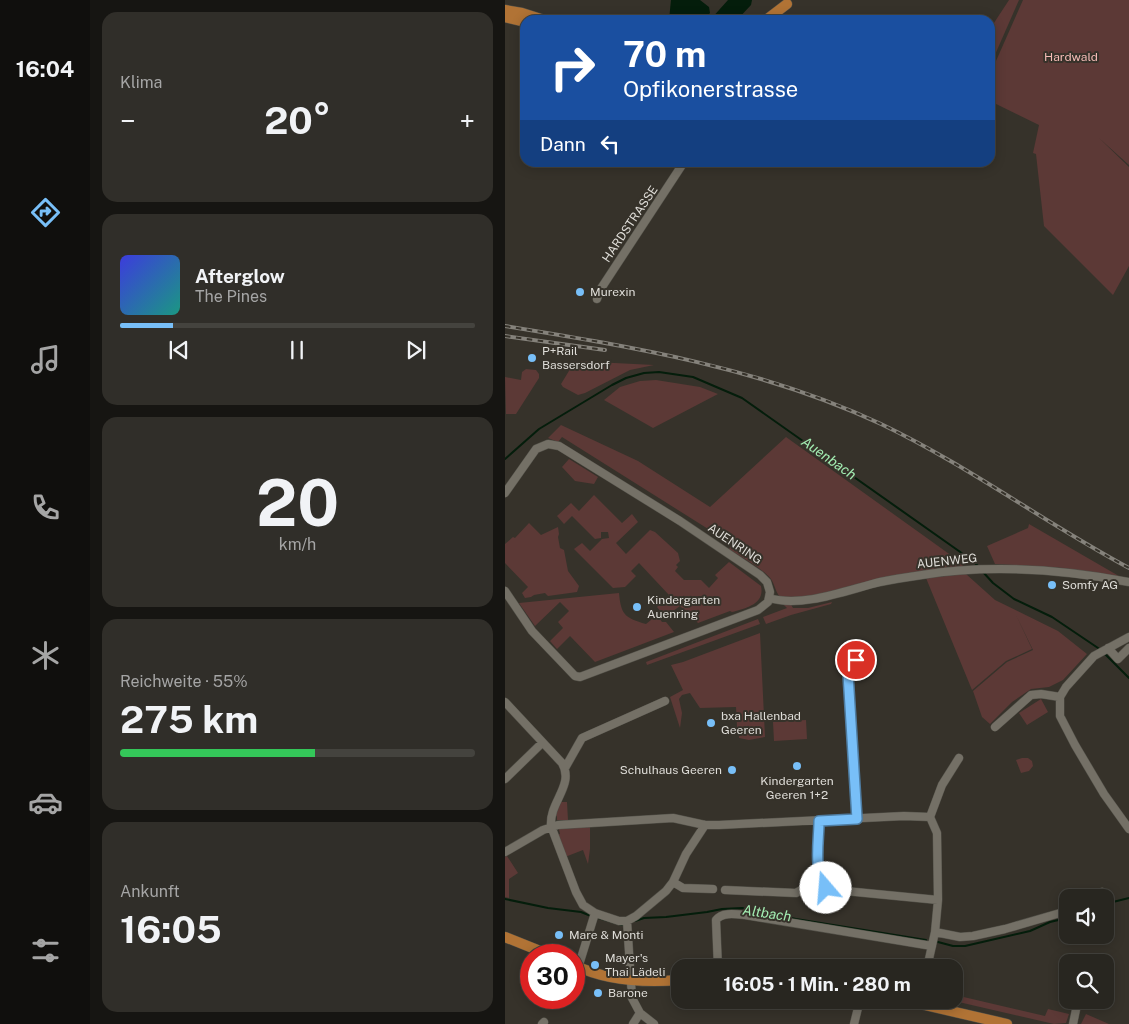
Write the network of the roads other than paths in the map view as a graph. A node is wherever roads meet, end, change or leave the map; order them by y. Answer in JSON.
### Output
{"nodes":[{"id":1,"x":789,"y":2,"type":"edge"},
{"id":2,"x":505,"y":10,"type":"edge"},
{"id":3,"x":528,"y":15,"type":"edge"},
{"id":4,"x":772,"y":15,"type":"edge"},
{"id":5,"x":781,"y":15,"type":"edge"},
{"id":6,"x":505,"y":17,"type":"edge"},
{"id":7,"x":520,"y":21,"type":"edge"},
{"id":8,"x":681,"y":167,"type":"edge"},
{"id":9,"x":597,"y":299,"type":"dead end"},
{"id":10,"x":508,"y":480,"type":"edge"},
{"id":11,"x":505,"y":493,"type":"edge"},
{"id":12,"x":1129,"y":582,"type":"edge"},
{"id":13,"x":505,"y":591,"type":"edge"},
{"id":14,"x":769,"y":598,"type":"junction"},
{"id":15,"x":508,"y":602,"type":"edge"},
{"id":16,"x":1129,"y":637,"type":"edge"},
{"id":17,"x":1129,"y":648,"type":"edge"},
{"id":18,"x":1103,"y":650,"type":"junction"},
{"id":19,"x":850,"y":669,"type":"dead end"},
{"id":20,"x":1060,"y":697,"type":"junction"},
{"id":21,"x":665,"y":701,"type":"dead end"},
{"id":22,"x":505,"y":702,"type":"edge"},
{"id":23,"x":995,"y":727,"type":"dead end"},
{"id":24,"x":542,"y":743,"type":"junction"},
{"id":25,"x":959,"y":758,"type":"dead end"},
{"id":26,"x":565,"y":768,"type":"junction"},
{"id":27,"x":505,"y":779,"type":"edge"},
{"id":28,"x":930,"y":817,"type":"junction"},
{"id":29,"x":857,"y":819,"type":"junction"},
{"id":30,"x":819,"y":821,"type":"junction"},
{"id":31,"x":705,"y":825,"type":"junction"},
{"id":32,"x":551,"y":826,"type":"junction"},
{"id":33,"x":1129,"y":830,"type":"edge"},
{"id":34,"x":505,"y":852,"type":"edge"},
{"id":35,"x":820,"y":880,"type":"junction"},
{"id":36,"x":673,"y":882,"type":"junction"},
{"id":37,"x":713,"y":889,"type":"dead end"},
{"id":38,"x":725,"y":890,"type":"dead end"},
{"id":39,"x":938,"y":900,"type":"junction"},
{"id":40,"x":1059,"y":913,"type":"edge"},
{"id":41,"x":594,"y":916,"type":"junction"},
{"id":42,"x":627,"y":920,"type":"junction"},
{"id":43,"x":935,"y":932,"type":"junction"},
{"id":44,"x":505,"y":937,"type":"edge"},
{"id":45,"x":522,"y":944,"type":"edge"},
{"id":46,"x":584,"y":944,"type":"edge"},
{"id":47,"x":932,"y":946,"type":"junction"},
{"id":48,"x":717,"y":959,"type":"edge"},
{"id":49,"x":929,"y":959,"type":"edge"},
{"id":50,"x":585,"y":970,"type":"edge"},
{"id":51,"x":630,"y":981,"type":"junction"},
{"id":52,"x":671,"y":981,"type":"edge"},
{"id":53,"x":858,"y":1009,"type":"edge"},
{"id":54,"x":942,"y":1009,"type":"edge"},
{"id":55,"x":1076,"y":1009,"type":"edge"},
{"id":56,"x":640,"y":1013,"type":"junction"},
{"id":57,"x":986,"y":1022,"type":"edge"},
{"id":58,"x":633,"y":1024,"type":"edge"},
{"id":59,"x":654,"y":1024,"type":"edge"},
{"id":60,"x":854,"y":1024,"type":"edge"},
{"id":61,"x":1007,"y":1024,"type":"edge"},
{"id":62,"x":1073,"y":1024,"type":"edge"}],
"edges":[{"from":1,"to":4,"type":"main road"},
{"from":1,"to":5,"type":"main road"},
{"from":2,"to":3,"type":"main road"},
{"from":6,"to":7,"type":"main road"},
{"from":8,"to":9,"type":"street","name":"HARDSTRASSE"},
{"from":10,"to":11,"type":"street","name":"AUENRING"},
{"from":10,"to":14,"type":"street","name":"AUENRING"},
{"from":12,"to":14,"type":"street","name":"AUENWEG"},
{"from":13,"to":15,"type":"street"},
{"from":14,"to":15,"type":"street"},
{"from":16,"to":18,"type":"street"},
{"from":17,"to":18,"type":"street"},
{"from":18,"to":20,"type":"street"},
{"from":19,"to":29,"type":"street"},
{"from":20,"to":23,"type":"street"},
{"from":20,"to":33,"type":"street"},
{"from":21,"to":26,"type":"street"},
{"from":22,"to":24,"type":"street"},
{"from":24,"to":26,"type":"street"},
{"from":24,"to":27,"type":"street"},
{"from":25,"to":28,"type":"street"},
{"from":26,"to":32,"type":"street"},
{"from":28,"to":29,"type":"street"},
{"from":28,"to":39,"type":"street"},
{"from":29,"to":30,"type":"street"},
{"from":30,"to":31,"type":"street"},
{"from":30,"to":35,"type":"street"},
{"from":31,"to":32,"type":"street"},
{"from":31,"to":36,"type":"street"},
{"from":32,"to":34,"type":"street"},
{"from":32,"to":41,"type":"street"},
{"from":35,"to":38,"type":"street"},
{"from":35,"to":39,"type":"street"},
{"from":36,"to":37,"type":"street"},
{"from":36,"to":42,"type":"street"},
{"from":39,"to":43,"type":"street"},
{"from":40,"to":43,"type":"street"},
{"from":41,"to":42,"type":"street"},
{"from":41,"to":46,"type":"street"},
{"from":42,"to":51,"type":"street"},
{"from":43,"to":47,"type":"street"},
{"from":44,"to":45,"type":"main road"},
{"from":47,"to":48,"type":"street"},
{"from":47,"to":49,"type":"street"},
{"from":50,"to":51,"type":"main road"},
{"from":51,"to":52,"type":"main road"},
{"from":51,"to":56,"type":"street"},
{"from":53,"to":60,"type":"street"},
{"from":54,"to":57,"type":"main road"},
{"from":55,"to":62,"type":"street"},
{"from":56,"to":58,"type":"street"},
{"from":56,"to":59,"type":"street"},
{"from":57,"to":61,"type":"main road"}]}
